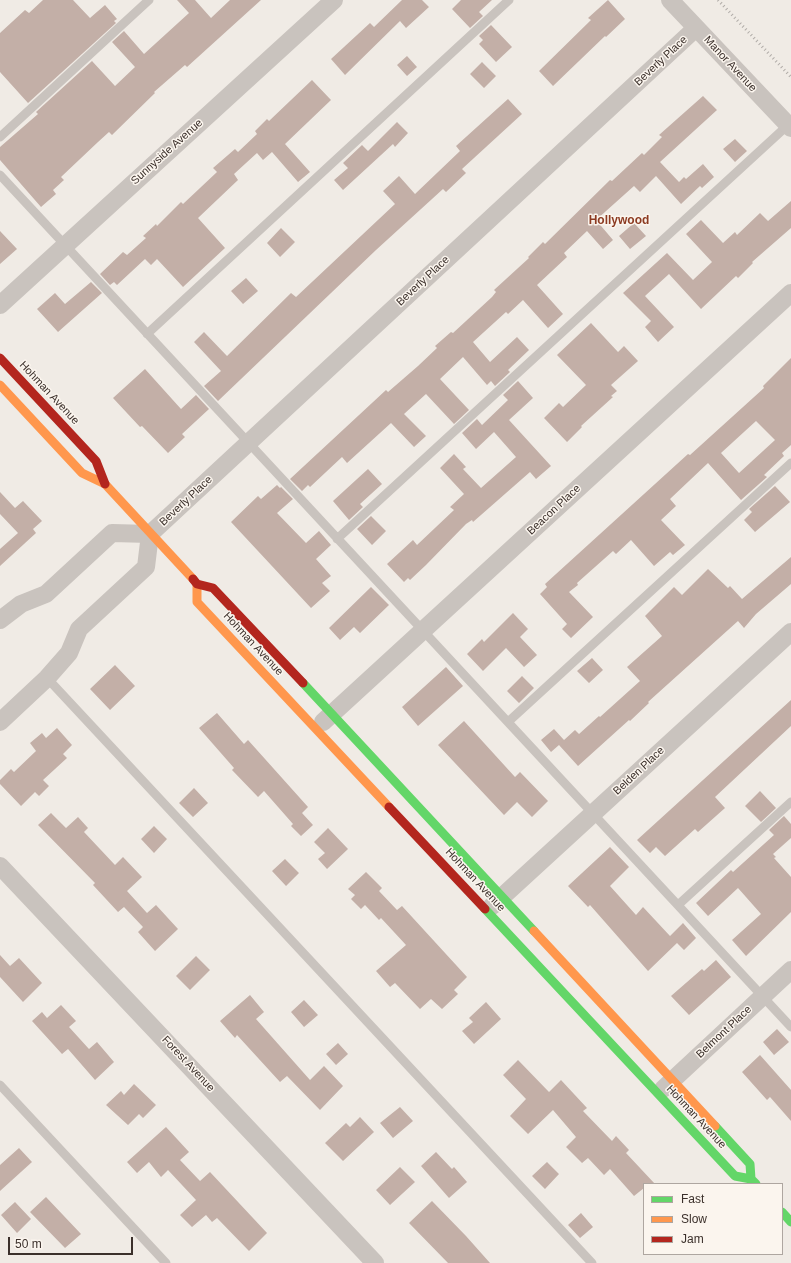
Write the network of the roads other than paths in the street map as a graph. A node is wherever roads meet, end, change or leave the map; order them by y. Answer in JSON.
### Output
{"nodes":[{"id":1,"x":149,"y":0,"type":"edge"},
{"id":2,"x":334,"y":0,"type":"edge"},
{"id":3,"x":509,"y":0,"type":"edge"},
{"id":4,"x":670,"y":0,"type":"edge"},
{"id":5,"x":696,"y":28,"type":"junction"},
{"id":6,"x":790,"y":127,"type":"edge"},
{"id":7,"x":0,"y":136,"type":"edge"},
{"id":8,"x":0,"y":175,"type":"edge"},
{"id":9,"x":65,"y":245,"type":"junction"},
{"id":10,"x":791,"y":293,"type":"edge"},
{"id":11,"x":0,"y":305,"type":"edge"},
{"id":12,"x":147,"y":334,"type":"junction"},
{"id":13,"x":0,"y":358,"type":"edge"},
{"id":14,"x":0,"y":385,"type":"edge"},
{"id":15,"x":248,"y":443,"type":"junction"},
{"id":16,"x":791,"y":463,"type":"edge"},
{"id":17,"x":104,"y":484,"type":"junction"},
{"id":18,"x":150,"y":534,"type":"junction"},
{"id":19,"x":337,"y":538,"type":"junction"},
{"id":20,"x":197,"y":584,"type":"junction"},
{"id":21,"x":0,"y":620,"type":"edge"},
{"id":22,"x":422,"y":631,"type":"junction"},
{"id":23,"x":791,"y":632,"type":"edge"},
{"id":24,"x":48,"y":678,"type":"junction"},
{"id":25,"x":332,"y":714,"type":"junction"},
{"id":26,"x":0,"y":722,"type":"edge"},
{"id":27,"x":508,"y":722,"type":"junction"},
{"id":28,"x":316,"y":728,"type":"junction"},
{"id":29,"x":791,"y":802,"type":"edge"},
{"id":30,"x":593,"y":814,"type":"junction"},
{"id":31,"x":0,"y":866,"type":"edge"},
{"id":32,"x":502,"y":897,"type":"junction"},
{"id":33,"x":678,"y":905,"type":"junction"},
{"id":34,"x":487,"y":911,"type":"junction"},
{"id":35,"x":791,"y":970,"type":"edge"},
{"id":36,"x":762,"y":996,"type":"junction"},
{"id":37,"x":791,"y":1027,"type":"edge"},
{"id":38,"x":672,"y":1080,"type":"junction"},
{"id":39,"x":0,"y":1085,"type":"edge"},
{"id":40,"x":658,"y":1093,"type":"junction"},
{"id":41,"x":754,"y":1181,"type":"edge"},
{"id":42,"x":783,"y":1213,"type":"edge"},
{"id":43,"x":791,"y":1222,"type":"edge"},
{"id":44,"x":166,"y":1263,"type":"edge"},
{"id":45,"x":375,"y":1263,"type":"edge"},
{"id":46,"x":592,"y":1263,"type":"edge"}],
"edges":[{"from":1,"to":7,"type":"lane"},
{"from":2,"to":9,"type":"street","name":"Sunnyside Avenue"},
{"from":3,"to":12,"type":"lane"},
{"from":4,"to":5,"type":"street","name":"Manor Avenue"},
{"from":5,"to":6,"type":"street","name":"Manor Avenue"},
{"from":5,"to":15,"type":"street","name":"Beverly Place"},
{"from":6,"to":19,"type":"lane"},
{"from":8,"to":9,"type":"lane"},
{"from":9,"to":11,"type":"street","name":"Sunnyside Avenue"},
{"from":9,"to":12,"type":"lane"},
{"from":10,"to":22,"type":"street","name":"Beacon Place"},
{"from":12,"to":15,"type":"lane"},
{"from":13,"to":17,"type":"main road","name":"Hohman Avenue"},
{"from":14,"to":17,"type":"main road","name":"Hohman Avenue"},
{"from":15,"to":18,"type":"street","name":"Beverly Place"},
{"from":15,"to":19,"type":"lane"},
{"from":16,"to":27,"type":"lane"},
{"from":17,"to":18,"type":"main road","name":"Hohman Avenue"},
{"from":18,"to":20,"type":"main road","name":"Hohman Avenue"},
{"from":18,"to":21,"type":"street","name":"Beverly Place"},
{"from":18,"to":24,"type":"street","name":"Beverly Place"},
{"from":19,"to":22,"type":"lane"},
{"from":20,"to":25,"type":"main road","name":"Hohman Avenue"},
{"from":20,"to":28,"type":"main road","name":"Hohman Avenue"},
{"from":22,"to":25,"type":"street","name":"Beacon Place"},
{"from":22,"to":27,"type":"lane"},
{"from":23,"to":30,"type":"street","name":"Belden Place"},
{"from":24,"to":26,"type":"street","name":"Beverly Place"},
{"from":24,"to":46,"type":"lane"},
{"from":25,"to":28,"type":"street","name":"Beacon Place"},
{"from":25,"to":32,"type":"main road","name":"Hohman Avenue"},
{"from":27,"to":30,"type":"lane"},
{"from":28,"to":34,"type":"main road","name":"Hohman Avenue"},
{"from":29,"to":33,"type":"lane"},
{"from":30,"to":32,"type":"street","name":"Belden Place"},
{"from":30,"to":33,"type":"lane"},
{"from":31,"to":45,"type":"street","name":"Forest Avenue"},
{"from":32,"to":34,"type":"street","name":"Belden Place"},
{"from":32,"to":38,"type":"main road","name":"Hohman Avenue"},
{"from":33,"to":36,"type":"lane"},
{"from":34,"to":40,"type":"main road","name":"Hohman Avenue"},
{"from":35,"to":36,"type":"street","name":"Belmont Place"},
{"from":36,"to":37,"type":"lane"},
{"from":36,"to":38,"type":"street","name":"Belmont Place"},
{"from":38,"to":40,"type":"street","name":"Belmont Place"},
{"from":38,"to":41,"type":"main road","name":"Hohman Avenue"},
{"from":39,"to":44,"type":"lane"},
{"from":40,"to":41,"type":"main road","name":"Hohman Avenue"},
{"from":42,"to":43,"type":"main road"}]}
